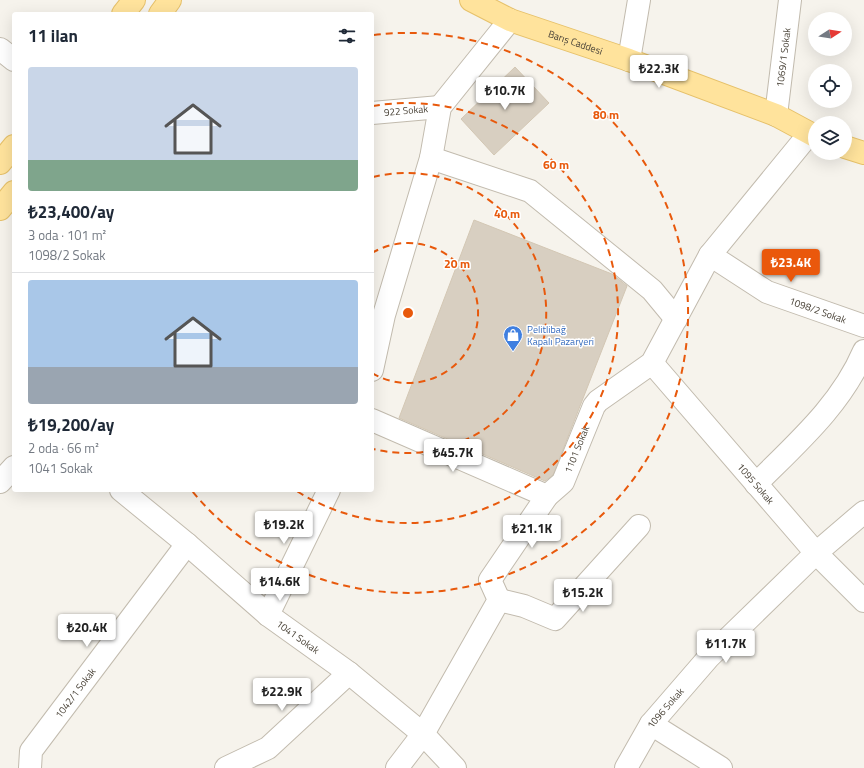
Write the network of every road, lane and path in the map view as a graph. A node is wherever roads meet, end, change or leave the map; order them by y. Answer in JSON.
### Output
{"nodes":[{"id":1,"x":134,"y":0,"type":"edge"},
{"id":2,"x":170,"y":0,"type":"edge"},
{"id":3,"x":471,"y":0,"type":"edge"},
{"id":4,"x":639,"y":0,"type":"edge"},
{"id":5,"x":790,"y":0,"type":"edge"},
{"id":6,"x":124,"y":12,"type":"edge"},
{"id":7,"x":161,"y":12,"type":"edge"},
{"id":8,"x":510,"y":20,"type":"junction"},
{"id":9,"x":0,"y":49,"type":"edge"},
{"id":10,"x":12,"y":58,"type":"edge"},
{"id":11,"x":629,"y":60,"type":"junction"},
{"id":12,"x":440,"y":107,"type":"junction"},
{"id":13,"x":374,"y":113,"type":"edge"},
{"id":14,"x":776,"y":114,"type":"junction"},
{"id":15,"x":808,"y":133,"type":"edge"},
{"id":16,"x":808,"y":140,"type":"edge"},
{"id":17,"x":12,"y":148,"type":"edge"},
{"id":18,"x":852,"y":149,"type":"edge"},
{"id":19,"x":864,"y":153,"type":"edge"},
{"id":20,"x":431,"y":158,"type":"junction"},
{"id":21,"x":0,"y":163,"type":"edge"},
{"id":22,"x":12,"y":194,"type":"edge"},
{"id":23,"x":0,"y":209,"type":"edge"},
{"id":24,"x":710,"y":255,"type":"junction"},
{"id":25,"x":676,"y":319,"type":"junction"},
{"id":26,"x":864,"y":326,"type":"edge"},
{"id":27,"x":864,"y":351,"type":"edge"},
{"id":28,"x":374,"y":361,"type":"edge"},
{"id":29,"x":652,"y":363,"type":"junction"},
{"id":30,"x":374,"y":421,"type":"edge"},
{"id":31,"x":12,"y":469,"type":"edge"},
{"id":32,"x":0,"y":482,"type":"edge"},
{"id":33,"x":756,"y":484,"type":"junction"},
{"id":34,"x":122,"y":492,"type":"edge"},
{"id":35,"x":328,"y":492,"type":"edge"},
{"id":36,"x":547,"y":496,"type":"junction"},
{"id":37,"x":864,"y":512,"type":"edge"},
{"id":38,"x":639,"y":526,"type":"dead end"},
{"id":39,"x":187,"y":544,"type":"junction"},
{"id":40,"x":816,"y":553,"type":"junction"},
{"id":41,"x":499,"y":600,"type":"junction"},
{"id":42,"x":864,"y":601,"type":"edge"},
{"id":43,"x":268,"y":615,"type":"junction"},
{"id":44,"x":349,"y":673,"type":"junction"},
{"id":45,"x":651,"y":724,"type":"junction"},
{"id":46,"x":423,"y":734,"type":"junction"},
{"id":47,"x":30,"y":768,"type":"edge"},
{"id":48,"x":226,"y":768,"type":"edge"},
{"id":49,"x":397,"y":768,"type":"edge"},
{"id":50,"x":455,"y":768,"type":"edge"},
{"id":51,"x":626,"y":768,"type":"edge"},
{"id":52,"x":720,"y":768,"type":"edge"}],
"edges":[{"from":1,"to":6,"type":"main road"},
{"from":2,"to":7,"type":"main road"},
{"from":3,"to":8,"type":"main road","name":"Barış Caddesi"},
{"from":4,"to":11,"type":"street"},
{"from":5,"to":14,"type":"street","name":"1069/1 Sokak"},
{"from":8,"to":11,"type":"main road","name":"Barış Caddesi"},
{"from":8,"to":12,"type":"street"},
{"from":9,"to":10,"type":"street"},
{"from":11,"to":14,"type":"main road","name":"Barış Caddesi"},
{"from":12,"to":13,"type":"street","name":"922 Sokak"},
{"from":12,"to":20,"type":"street"},
{"from":14,"to":15,"type":"main road","name":"Barış Caddesi"},
{"from":16,"to":24,"type":"street"},
{"from":17,"to":21,"type":"main road"},
{"from":18,"to":19,"type":"main road"},
{"from":20,"to":25,"type":"street"},
{"from":20,"to":28,"type":"street"},
{"from":22,"to":23,"type":"main road"},
{"from":24,"to":25,"type":"street"},
{"from":24,"to":26,"type":"street","name":"1098/2 Sokak"},
{"from":25,"to":29,"type":"street"},
{"from":27,"to":33,"type":"street"},
{"from":29,"to":33,"type":"street","name":"1095 Sokak"},
{"from":29,"to":36,"type":"street","name":"1101 Sokak"},
{"from":30,"to":36,"type":"street"},
{"from":31,"to":32,"type":"street"},
{"from":33,"to":40,"type":"street","name":"1095 Sokak"},
{"from":34,"to":39,"type":"street","name":"1041 Sokak"},
{"from":35,"to":43,"type":"street"},
{"from":36,"to":41,"type":"street","name":"1101 Sokak"},
{"from":37,"to":40,"type":"street","name":"1096 Sokak"},
{"from":38,"to":41,"type":"street"},
{"from":39,"to":43,"type":"street","name":"1041 Sokak"},
{"from":39,"to":47,"type":"street","name":"1042/1 Sokak"},
{"from":40,"to":42,"type":"street","name":"1095 Sokak"},
{"from":40,"to":45,"type":"street","name":"1096 Sokak"},
{"from":41,"to":46,"type":"street"},
{"from":43,"to":44,"type":"street","name":"1041 Sokak"},
{"from":44,"to":46,"type":"street","name":"1041 Sokak"},
{"from":44,"to":48,"type":"street"},
{"from":45,"to":51,"type":"street","name":"1096 Sokak"},
{"from":45,"to":52,"type":"street"},
{"from":46,"to":49,"type":"street"},
{"from":46,"to":50,"type":"street","name":"1041 Sokak"}]}
